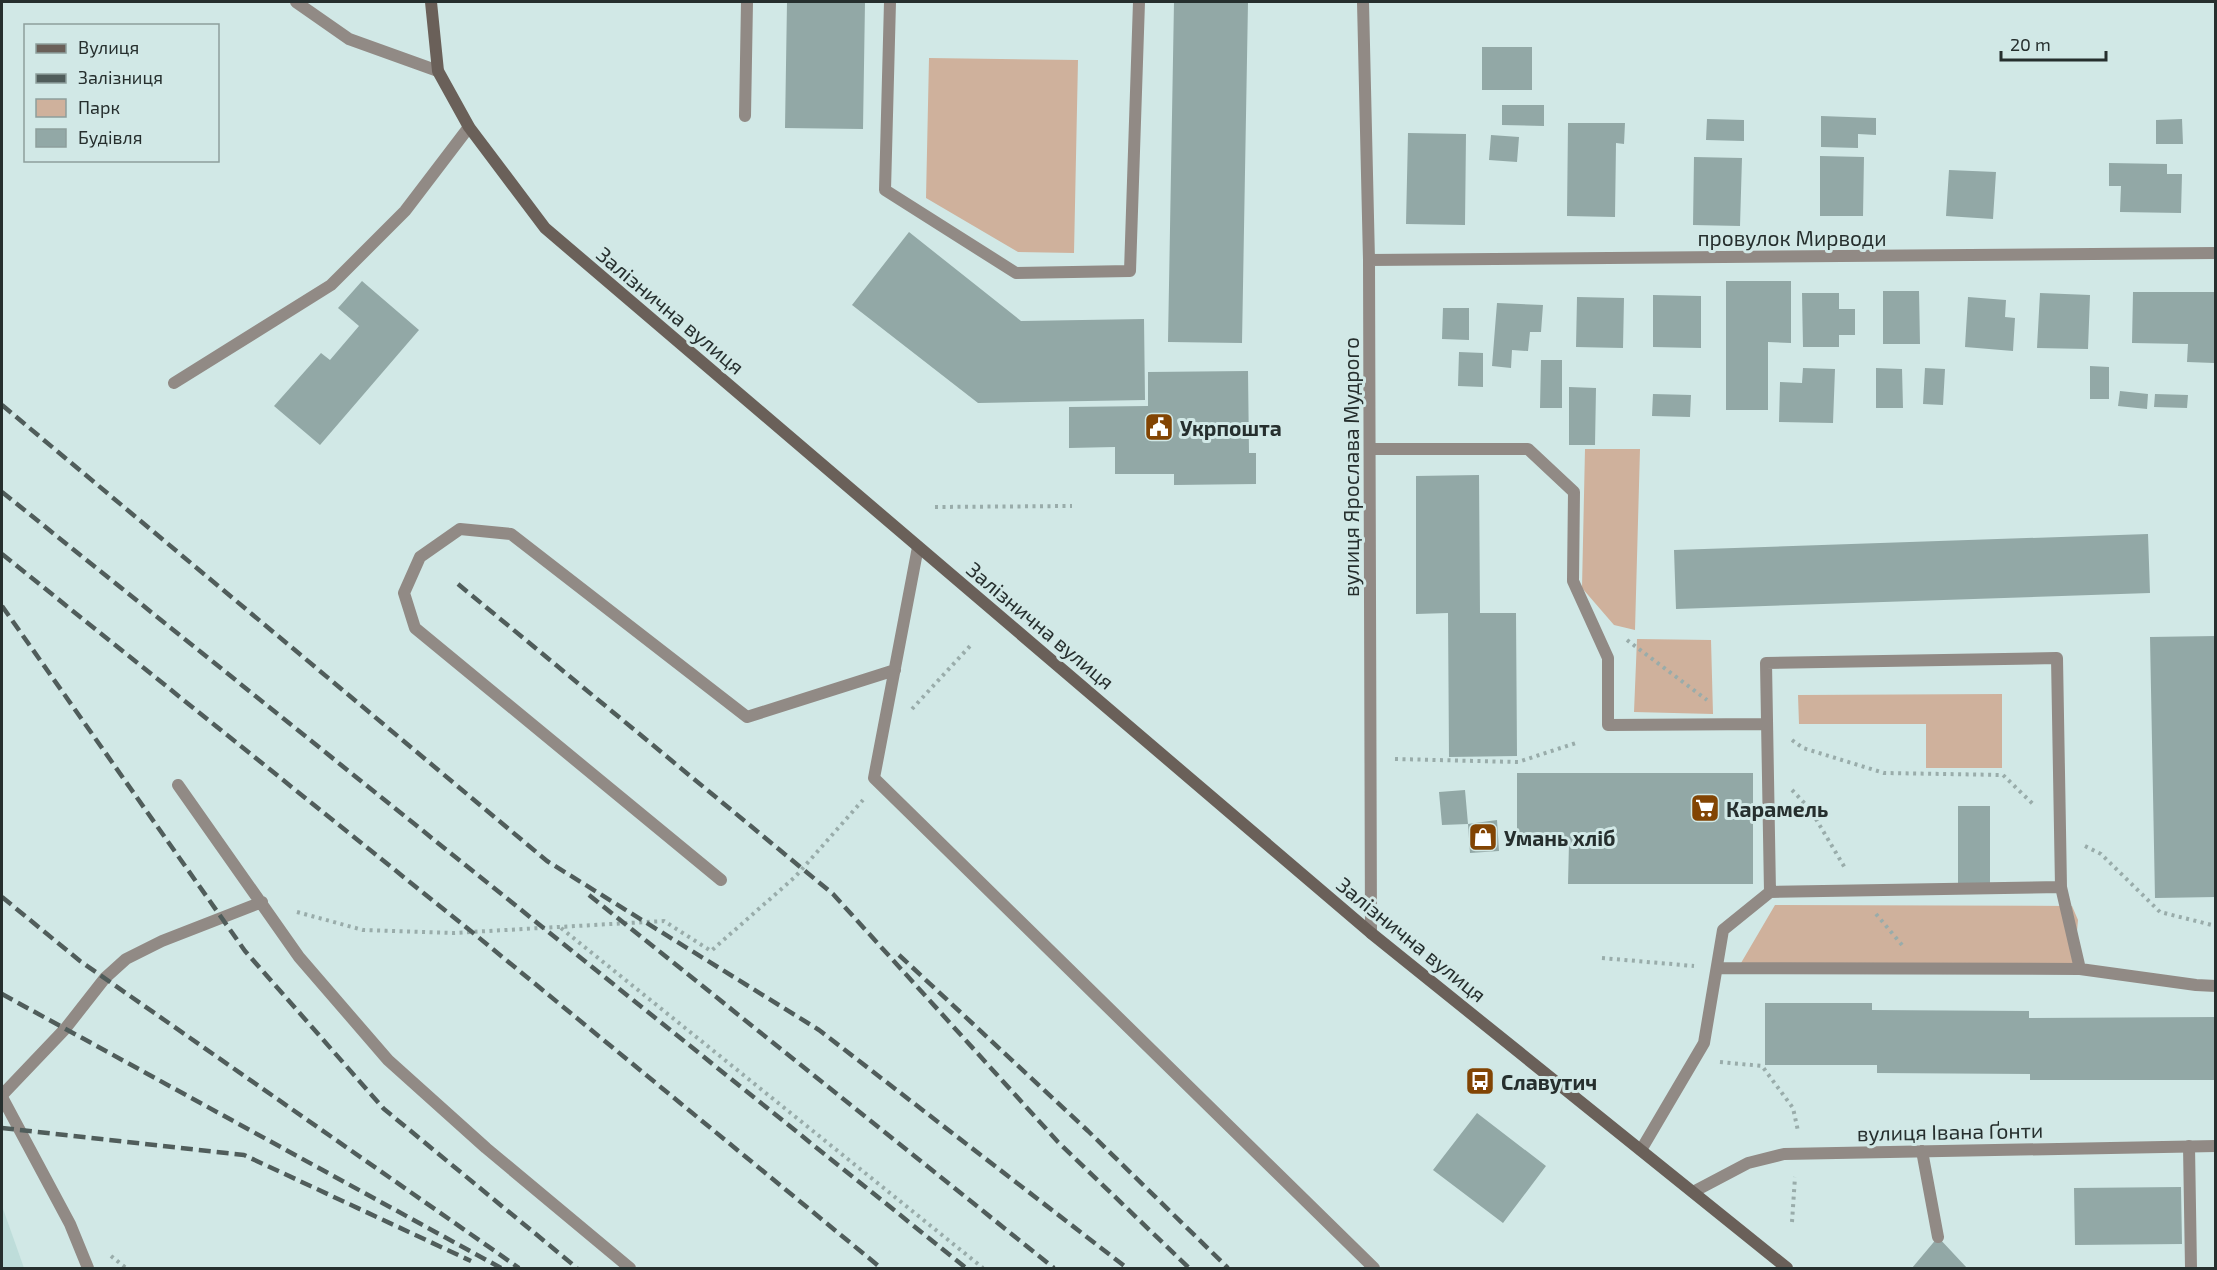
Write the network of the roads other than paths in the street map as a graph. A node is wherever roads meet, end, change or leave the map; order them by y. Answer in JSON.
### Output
{"nodes":[{"id":1,"x":296,"y":2,"type":"edge"},
{"id":2,"x":431,"y":2,"type":"edge"},
{"id":3,"x":747,"y":2,"type":"edge"},
{"id":4,"x":890,"y":2,"type":"edge"},
{"id":5,"x":1139,"y":2,"type":"edge"},
{"id":6,"x":1363,"y":2,"type":"edge"},
{"id":7,"x":438,"y":71,"type":"junction"},
{"id":8,"x":745,"y":116,"type":"dead end"},
{"id":9,"x":469,"y":127,"type":"junction"},
{"id":10,"x":2216,"y":254,"type":"edge"},
{"id":11,"x":1369,"y":260,"type":"junction"},
{"id":12,"x":174,"y":383,"type":"dead end"},
{"id":13,"x":1370,"y":449,"type":"junction"},
{"id":14,"x":918,"y":547,"type":"junction"},
{"id":15,"x":895,"y":670,"type":"junction"},
{"id":16,"x":1767,"y":724,"type":"junction"},
{"id":17,"x":178,"y":785,"type":"dead end"},
{"id":18,"x":721,"y":880,"type":"dead end"},
{"id":19,"x":2061,"y":887,"type":"junction"},
{"id":20,"x":1770,"y":892,"type":"junction"},
{"id":21,"x":262,"y":902,"type":"junction"},
{"id":22,"x":1371,"y":933,"type":"junction"},
{"id":23,"x":1717,"y":968,"type":"junction"},
{"id":24,"x":2080,"y":969,"type":"junction"},
{"id":25,"x":2216,"y":986,"type":"edge"},
{"id":26,"x":2,"y":1096,"type":"edge"},
{"id":27,"x":2188,"y":1146,"type":"junction"},
{"id":28,"x":2216,"y":1146,"type":"edge"},
{"id":29,"x":1641,"y":1150,"type":"junction"},
{"id":30,"x":1922,"y":1151,"type":"junction"},
{"id":31,"x":1693,"y":1192,"type":"junction"},
{"id":32,"x":1938,"y":1237,"type":"dead end"},
{"id":33,"x":88,"y":1269,"type":"edge"},
{"id":34,"x":630,"y":1269,"type":"edge"},
{"id":35,"x":1374,"y":1269,"type":"edge"},
{"id":36,"x":1787,"y":1269,"type":"edge"},
{"id":37,"x":2192,"y":1269,"type":"edge"}],
"edges":[{"from":1,"to":7,"type":"street"},
{"from":2,"to":7,"type":"main road"},
{"from":3,"to":8,"type":"street"},
{"from":4,"to":5,"type":"street"},
{"from":6,"to":11,"type":"street","name":"вулиця Ярослава Мудрого"},
{"from":7,"to":9,"type":"main road","name":"Залізнична вулиця"},
{"from":9,"to":12,"type":"street"},
{"from":9,"to":14,"type":"main road","name":"Залізнична вулиця"},
{"from":10,"to":11,"type":"street","name":"провулок Мирводи"},
{"from":11,"to":13,"type":"street","name":"вулиця Ярослава Мудрого"},
{"from":13,"to":16,"type":"street"},
{"from":13,"to":22,"type":"street","name":"вулиця Ярослава Мудрого"},
{"from":14,"to":15,"type":"street"},
{"from":14,"to":22,"type":"main road","name":"Залізнична вулиця"},
{"from":15,"to":18,"type":"street"},
{"from":15,"to":35,"type":"street"},
{"from":16,"to":19,"type":"street"},
{"from":16,"to":20,"type":"street"},
{"from":17,"to":21,"type":"street"},
{"from":19,"to":20,"type":"street"},
{"from":19,"to":24,"type":"street"},
{"from":20,"to":23,"type":"street"},
{"from":21,"to":26,"type":"street"},
{"from":21,"to":34,"type":"street"},
{"from":22,"to":29,"type":"main road","name":"Залізнична вулиця"},
{"from":23,"to":24,"type":"street"},
{"from":23,"to":29,"type":"street"},
{"from":24,"to":25,"type":"street"},
{"from":26,"to":33,"type":"street"},
{"from":27,"to":28,"type":"street","name":"вулиця Івана Ґонти"},
{"from":27,"to":30,"type":"street","name":"вулиця Івана Ґонти"},
{"from":27,"to":37,"type":"street"},
{"from":29,"to":31,"type":"main road","name":"Залізнична вулиця"},
{"from":30,"to":31,"type":"street","name":"вулиця Івана Ґонти"},
{"from":30,"to":32,"type":"street"},
{"from":31,"to":36,"type":"main road","name":"Залізнична вулиця"}]}
